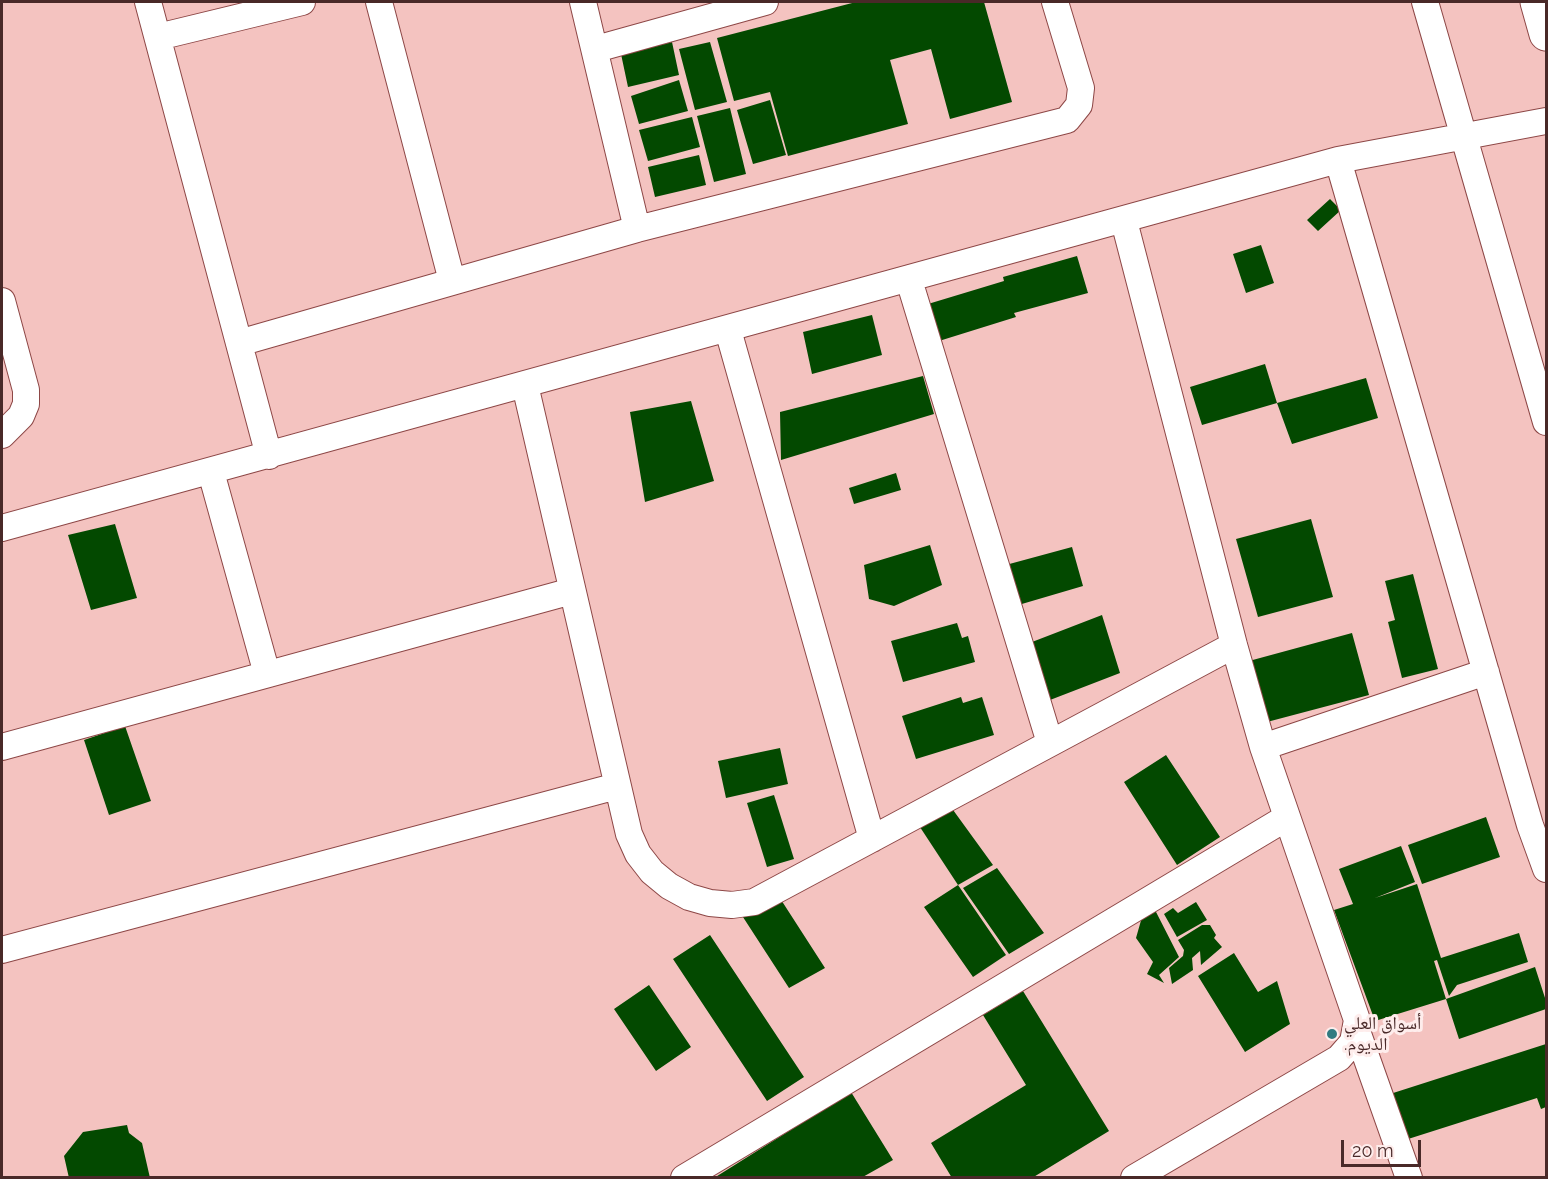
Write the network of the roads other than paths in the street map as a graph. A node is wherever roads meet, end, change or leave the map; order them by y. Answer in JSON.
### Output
{"nodes":[{"id":1,"x":148,"y":2,"type":"edge"},
{"id":2,"x":302,"y":2,"type":"edge"},
{"id":3,"x":380,"y":2,"type":"edge"},
{"id":4,"x":583,"y":2,"type":"edge"},
{"id":5,"x":765,"y":2,"type":"edge"},
{"id":6,"x":1055,"y":2,"type":"edge"},
{"id":7,"x":1425,"y":2,"type":"edge"},
{"id":8,"x":1538,"y":2,"type":"edge"},
{"id":9,"x":1546,"y":34,"type":"edge"},
{"id":10,"x":158,"y":37,"type":"junction"},
{"id":11,"x":596,"y":49,"type":"junction"},
{"id":12,"x":1546,"y":121,"type":"edge"},
{"id":13,"x":1465,"y":137,"type":"junction"},
{"id":14,"x":1338,"y":160,"type":"junction"},
{"id":15,"x":1124,"y":221,"type":"junction"},
{"id":16,"x":638,"y":229,"type":"junction"},
{"id":17,"x":909,"y":280,"type":"junction"},
{"id":18,"x":452,"y":281,"type":"junction"},
{"id":19,"x":2,"y":301,"type":"edge"},
{"id":20,"x":728,"y":330,"type":"junction"},
{"id":21,"x":239,"y":343,"type":"junction"},
{"id":22,"x":525,"y":386,"type":"junction"},
{"id":23,"x":1546,"y":422,"type":"edge"},
{"id":24,"x":2,"y":435,"type":"edge"},
{"id":25,"x":269,"y":456,"type":"junction"},
{"id":26,"x":211,"y":472,"type":"junction"},
{"id":27,"x":2,"y":528,"type":"edge"},
{"id":28,"x":572,"y":591,"type":"junction"},
{"id":29,"x":1234,"y":645,"type":"junction"},
{"id":30,"x":1486,"y":672,"type":"junction"},
{"id":31,"x":267,"y":674,"type":"junction"},
{"id":32,"x":1050,"y":743,"type":"junction"},
{"id":33,"x":2,"y":747,"type":"edge"},
{"id":34,"x":1263,"y":747,"type":"junction"},
{"id":35,"x":617,"y":786,"type":"junction"},
{"id":36,"x":1286,"y":818,"type":"junction"},
{"id":37,"x":1538,"y":823,"type":"edge"},
{"id":38,"x":872,"y":839,"type":"junction"},
{"id":39,"x":1546,"y":869,"type":"edge"},
{"id":40,"x":2,"y":950,"type":"edge"},
{"id":41,"x":1357,"y":1031,"type":"junction"},
{"id":42,"x":684,"y":1178,"type":"edge"},
{"id":43,"x":1134,"y":1178,"type":"edge"},
{"id":44,"x":1409,"y":1178,"type":"edge"}],
"edges":[{"from":1,"to":10,"type":"street"},
{"from":2,"to":10,"type":"street"},
{"from":3,"to":18,"type":"street"},
{"from":4,"to":11,"type":"street"},
{"from":5,"to":11,"type":"street"},
{"from":6,"to":16,"type":"street"},
{"from":7,"to":13,"type":"street"},
{"from":8,"to":9,"type":"main road"},
{"from":10,"to":21,"type":"street"},
{"from":11,"to":16,"type":"street"},
{"from":12,"to":13,"type":"street"},
{"from":13,"to":14,"type":"street"},
{"from":13,"to":23,"type":"street"},
{"from":14,"to":15,"type":"street"},
{"from":14,"to":30,"type":"street"},
{"from":15,"to":17,"type":"street"},
{"from":15,"to":29,"type":"street"},
{"from":16,"to":18,"type":"street"},
{"from":17,"to":20,"type":"street"},
{"from":17,"to":32,"type":"street"},
{"from":18,"to":21,"type":"street"},
{"from":19,"to":24,"type":"street"},
{"from":20,"to":22,"type":"street"},
{"from":20,"to":38,"type":"street"},
{"from":21,"to":25,"type":"street"},
{"from":22,"to":25,"type":"street"},
{"from":22,"to":28,"type":"street"},
{"from":25,"to":26,"type":"street"},
{"from":26,"to":27,"type":"street"},
{"from":26,"to":31,"type":"street"},
{"from":28,"to":31,"type":"street"},
{"from":28,"to":35,"type":"street"},
{"from":29,"to":32,"type":"street"},
{"from":29,"to":34,"type":"street"},
{"from":30,"to":34,"type":"street"},
{"from":30,"to":37,"type":"street"},
{"from":31,"to":33,"type":"street"},
{"from":32,"to":38,"type":"street"},
{"from":34,"to":36,"type":"street"},
{"from":35,"to":38,"type":"street"},
{"from":35,"to":40,"type":"street"},
{"from":36,"to":41,"type":"street"},
{"from":36,"to":42,"type":"street"},
{"from":37,"to":39,"type":"street"},
{"from":41,"to":43,"type":"street"},
{"from":41,"to":44,"type":"street"}]}
